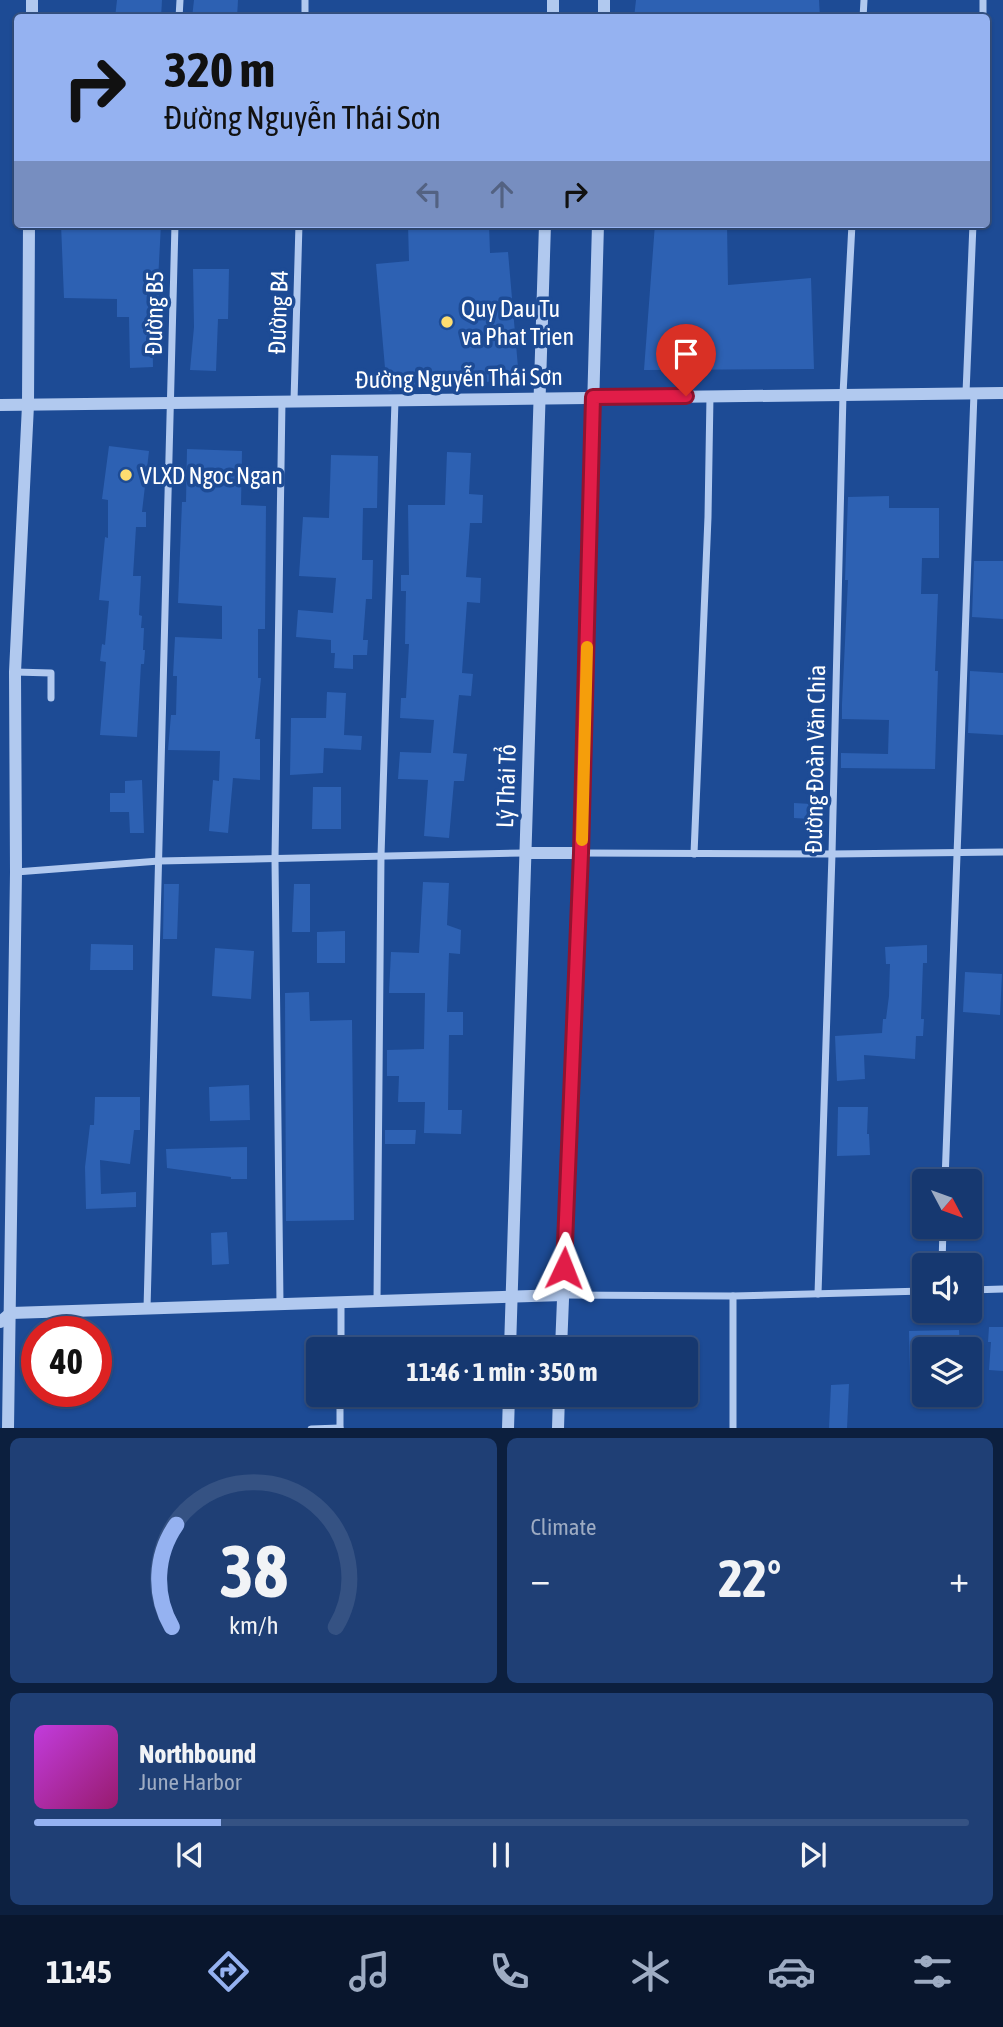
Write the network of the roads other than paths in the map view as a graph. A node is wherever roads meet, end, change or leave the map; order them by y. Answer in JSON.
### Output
{"nodes":[{"id":1,"x":29,"y":228,"type":"edge"},
{"id":2,"x":175,"y":228,"type":"edge"},
{"id":3,"x":299,"y":228,"type":"edge"},
{"id":4,"x":545,"y":228,"type":"edge"},
{"id":5,"x":598,"y":228,"type":"edge"},
{"id":6,"x":852,"y":228,"type":"edge"},
{"id":7,"x":973,"y":228,"type":"edge"},
{"id":8,"x":970,"y":393,"type":"junction"},
{"id":9,"x":1003,"y":393,"type":"edge"},
{"id":10,"x":843,"y":394,"type":"junction"},
{"id":11,"x":710,"y":396,"type":"junction"},
{"id":12,"x":593,"y":397,"type":"junction"},
{"id":13,"x":539,"y":398,"type":"junction"},
{"id":14,"x":395,"y":400,"type":"junction"},
{"id":15,"x":288,"y":401,"type":"junction"},
{"id":16,"x":172,"y":402,"type":"junction"},
{"id":17,"x":0,"y":405,"type":"edge"},
{"id":18,"x":28,"y":405,"type":"junction"},
{"id":19,"x":15,"y":672,"type":"junction"},
{"id":20,"x":51,"y":698,"type":"dead end"},
{"id":21,"x":957,"y":852,"type":"junction"},
{"id":22,"x":1003,"y":852,"type":"edge"},
{"id":23,"x":525,"y":853,"type":"junction"},
{"id":24,"x":581,"y":853,"type":"junction"},
{"id":25,"x":694,"y":853,"type":"junction"},
{"id":26,"x":832,"y":855,"type":"junction"},
{"id":27,"x":381,"y":856,"type":"junction"},
{"id":28,"x":275,"y":859,"type":"junction"},
{"id":29,"x":159,"y":861,"type":"junction"},
{"id":30,"x":16,"y":872,"type":"junction"},
{"id":31,"x":945,"y":1169,"type":"edge"},
{"id":32,"x":1003,"y":1289,"type":"edge"},
{"id":33,"x":982,"y":1290,"type":"edge"},
{"id":34,"x":912,"y":1291,"type":"edge"},
{"id":35,"x":818,"y":1294,"type":"junction"},
{"id":36,"x":563,"y":1295,"type":"junction"},
{"id":37,"x":733,"y":1296,"type":"junction"},
{"id":38,"x":512,"y":1298,"type":"junction"},
{"id":39,"x":377,"y":1302,"type":"junction"},
{"id":40,"x":341,"y":1303,"type":"junction"},
{"id":41,"x":281,"y":1305,"type":"junction"},
{"id":42,"x":147,"y":1309,"type":"junction"},
{"id":43,"x":11,"y":1313,"type":"junction"},
{"id":44,"x":0,"y":1322,"type":"edge"},
{"id":45,"x":341,"y":1337,"type":"edge"},
{"id":46,"x":510,"y":1337,"type":"edge"},
{"id":47,"x":561,"y":1337,"type":"edge"},
{"id":48,"x":341,"y":1407,"type":"edge"},
{"id":49,"x":509,"y":1407,"type":"edge"},
{"id":50,"x":559,"y":1407,"type":"edge"},
{"id":51,"x":8,"y":1428,"type":"edge"},
{"id":52,"x":340,"y":1428,"type":"edge"},
{"id":53,"x":508,"y":1428,"type":"edge"},
{"id":54,"x":558,"y":1428,"type":"edge"},
{"id":55,"x":733,"y":1428,"type":"edge"}],
"edges":[{"from":1,"to":18,"type":"street"},
{"from":2,"to":16,"type":"street","name":"Đường B5"},
{"from":3,"to":15,"type":"street","name":"Đường B4"},
{"from":4,"to":13,"type":"street","name":"Lý Thái Tổ"},
{"from":5,"to":12,"type":"street"},
{"from":6,"to":10,"type":"street","name":"Đường Đoàn Văn Chia"},
{"from":7,"to":8,"type":"street"},
{"from":8,"to":9,"type":"street","name":"Đường Nguyễn Thái Sơn"},
{"from":8,"to":10,"type":"street","name":"Đường Nguyễn Thái Sơn"},
{"from":8,"to":21,"type":"street"},
{"from":10,"to":11,"type":"street","name":"Đường Nguyễn Thái Sơn"},
{"from":10,"to":26,"type":"street","name":"Đường Đoàn Văn Chia"},
{"from":11,"to":12,"type":"street","name":"Đường Nguyễn Thái Sơn"},
{"from":11,"to":25,"type":"street"},
{"from":12,"to":13,"type":"street","name":"Đường Nguyễn Thái Sơn"},
{"from":12,"to":24,"type":"street"},
{"from":13,"to":14,"type":"street","name":"Đường Nguyễn Thái Sơn"},
{"from":13,"to":23,"type":"street","name":"Lý Thái Tổ"},
{"from":14,"to":15,"type":"street","name":"Đường Nguyễn Thái Sơn"},
{"from":14,"to":27,"type":"street"},
{"from":15,"to":16,"type":"street","name":"Đường Nguyễn Thái Sơn"},
{"from":15,"to":28,"type":"street","name":"Đường B4"},
{"from":16,"to":18,"type":"street","name":"Đường Nguyễn Thái Sơn"},
{"from":16,"to":29,"type":"street","name":"Đường B5"},
{"from":17,"to":18,"type":"street","name":"Đường Nguyễn Thái Sơn"},
{"from":18,"to":19,"type":"street"},
{"from":19,"to":20,"type":"street"},
{"from":19,"to":30,"type":"street"},
{"from":21,"to":22,"type":"street"},
{"from":21,"to":26,"type":"street"},
{"from":21,"to":31,"type":"street"},
{"from":23,"to":24,"type":"street"},
{"from":23,"to":27,"type":"street"},
{"from":23,"to":38,"type":"street","name":"Lý Thái Tổ"},
{"from":24,"to":25,"type":"street"},
{"from":24,"to":36,"type":"street"},
{"from":25,"to":26,"type":"street"},
{"from":26,"to":35,"type":"street","name":"Đường Đoàn Văn Chia"},
{"from":27,"to":28,"type":"street"},
{"from":27,"to":39,"type":"street"},
{"from":28,"to":29,"type":"street"},
{"from":28,"to":41,"type":"street","name":"Đường B4"},
{"from":29,"to":30,"type":"street"},
{"from":29,"to":42,"type":"street","name":"Đường B5"},
{"from":30,"to":43,"type":"street"},
{"from":32,"to":33,"type":"street"},
{"from":34,"to":35,"type":"street"},
{"from":35,"to":37,"type":"street"},
{"from":36,"to":37,"type":"street"},
{"from":36,"to":38,"type":"street"},
{"from":36,"to":47,"type":"street"},
{"from":37,"to":55,"type":"street"},
{"from":38,"to":39,"type":"street"},
{"from":38,"to":46,"type":"street","name":"Lý Thái Tổ"},
{"from":39,"to":40,"type":"street"},
{"from":40,"to":41,"type":"street"},
{"from":40,"to":45,"type":"street"},
{"from":41,"to":42,"type":"street"},
{"from":42,"to":43,"type":"street"},
{"from":43,"to":44,"type":"street"},
{"from":43,"to":51,"type":"street"},
{"from":48,"to":52,"type":"street"},
{"from":49,"to":53,"type":"street"},
{"from":50,"to":54,"type":"street"}]}
